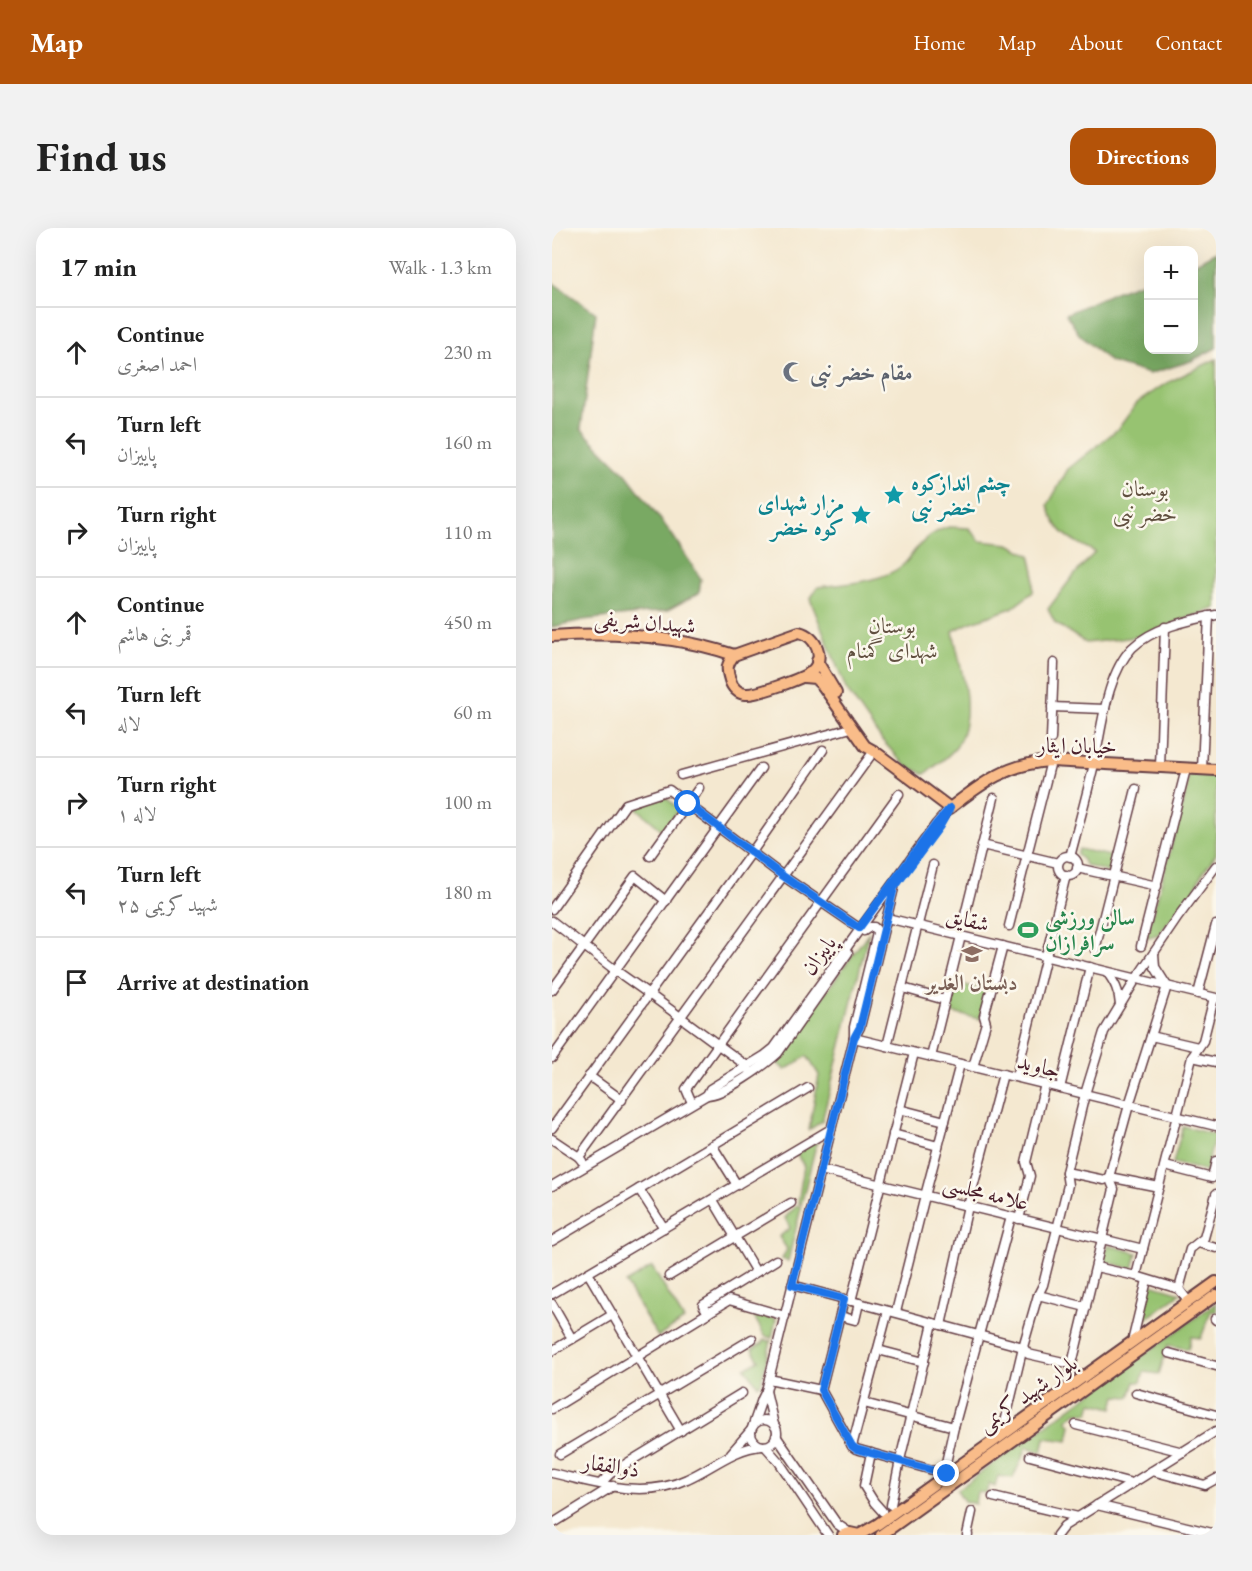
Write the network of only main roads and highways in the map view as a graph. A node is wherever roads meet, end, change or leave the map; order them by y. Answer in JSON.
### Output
{"nodes":[{"id":1,"x":552,"y":636,"type":"edge"},
{"id":2,"x":734,"y":654,"type":"junction"},
{"id":3,"x":817,"y":661,"type":"junction"},
{"id":4,"x":804,"y":676,"type":"junction"},
{"id":5,"x":874,"y":751,"type":"junction"},
{"id":6,"x":1216,"y":770,"type":"edge"},
{"id":7,"x":1216,"y":1282,"type":"edge"},
{"id":8,"x":1216,"y":1295,"type":"edge"},
{"id":9,"x":881,"y":1531,"type":"edge"},
{"id":10,"x":853,"y":1534,"type":"edge"}],
"edges":[{"from":1,"to":2,"type":"main road","name":"شهیدان شریفی"},
{"from":2,"to":3,"type":"main road"},
{"from":2,"to":4,"type":"main road"},
{"from":3,"to":4,"type":"main road"},
{"from":3,"to":5,"type":"main road"},
{"from":4,"to":5,"type":"main road"},
{"from":5,"to":6,"type":"main road","name":"خیابان ایثار"},
{"from":7,"to":9,"type":"main road","name":"بلوار شهید کریمی"},
{"from":8,"to":9,"type":"main road","name":"بلوار شهید کریمی"},
{"from":9,"to":10,"type":"main road","name":"بلوار شهید کریمی"}]}
